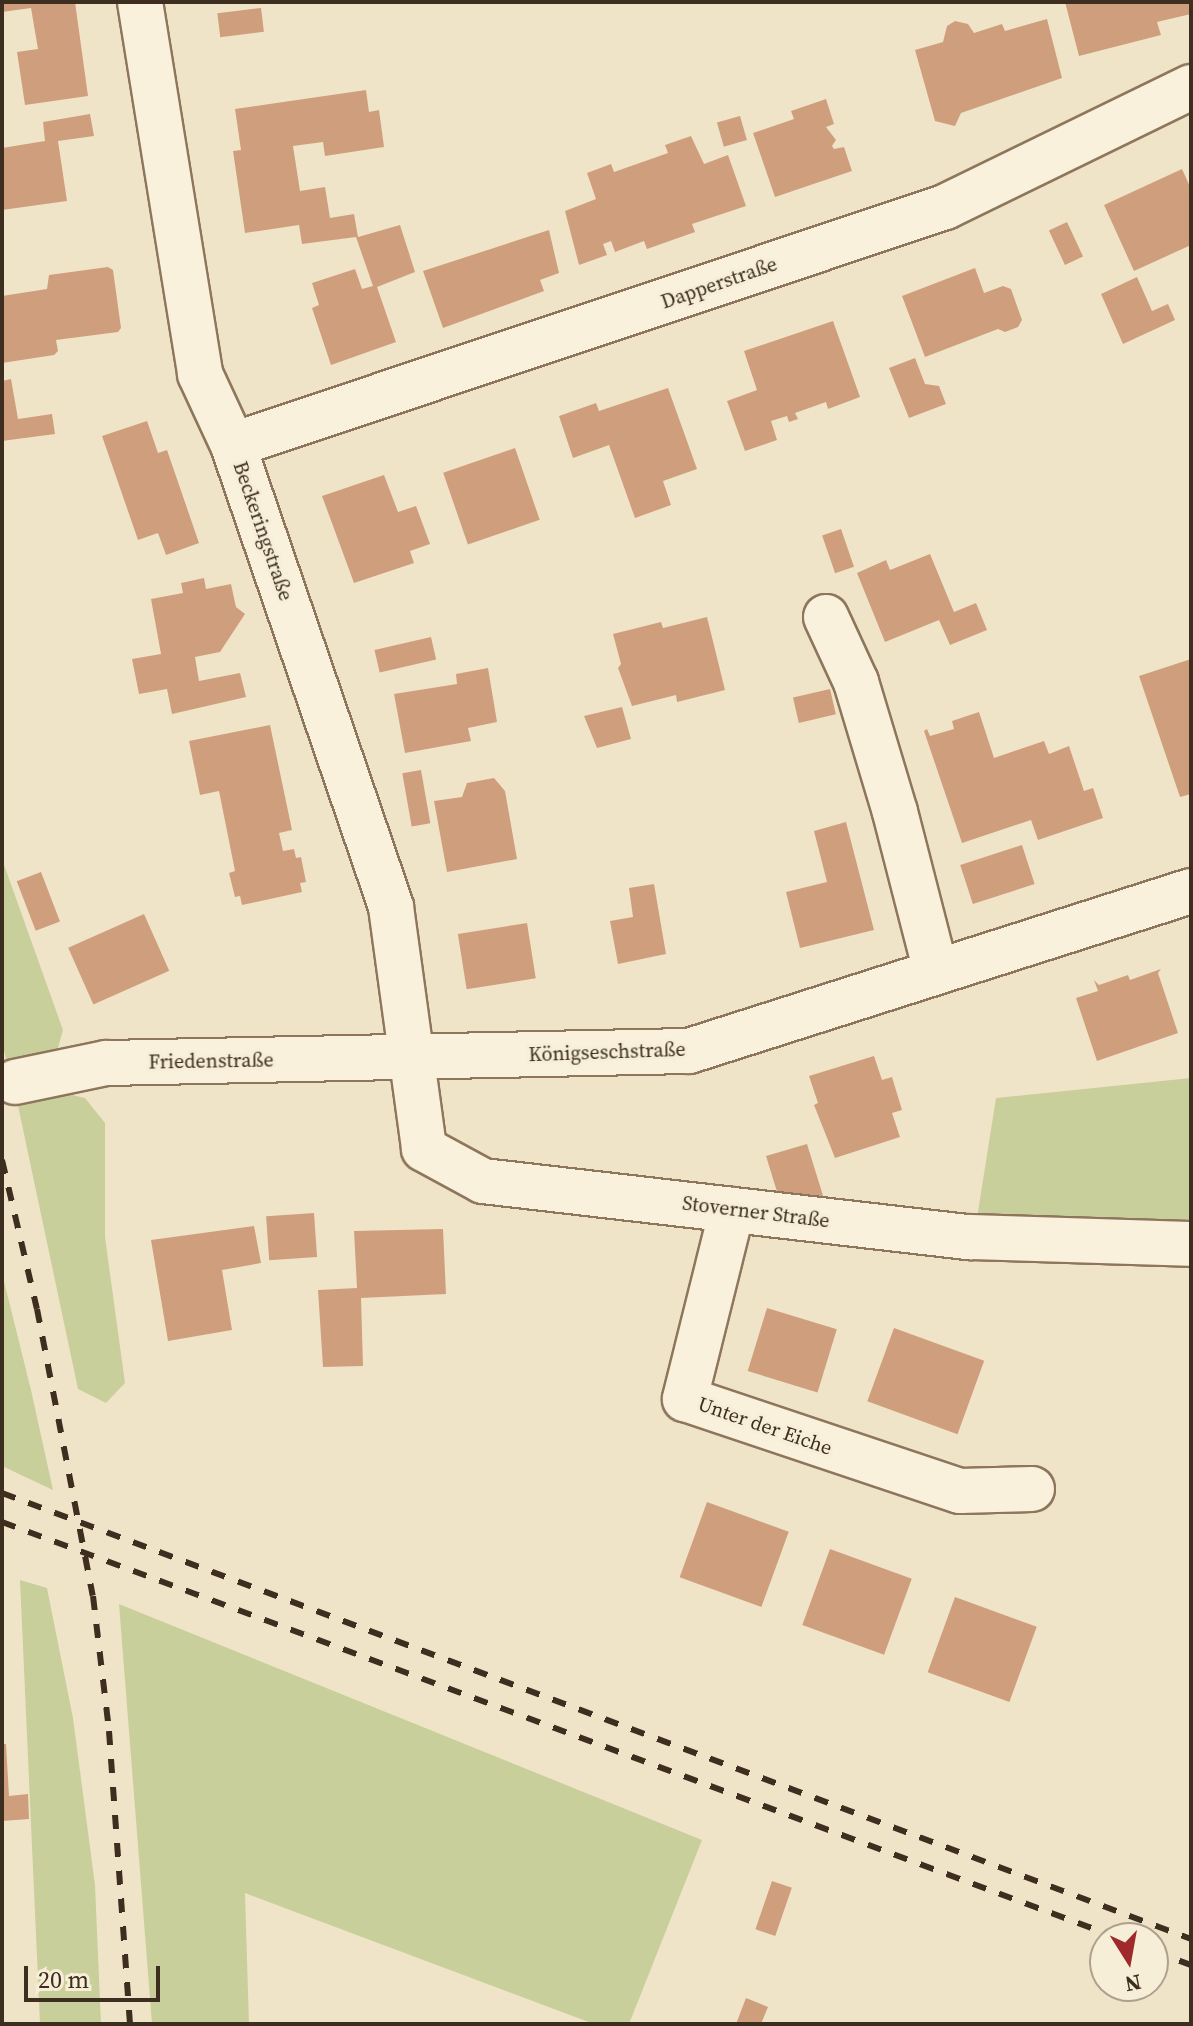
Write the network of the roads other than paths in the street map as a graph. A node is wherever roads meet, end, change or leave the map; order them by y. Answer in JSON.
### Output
{"nodes":[{"id":1,"x":140,"y":2,"type":"edge"},
{"id":2,"x":1191,"y":87,"type":"edge"},
{"id":3,"x":233,"y":445,"type":"junction"},
{"id":4,"x":826,"y":617,"type":"dead end"},
{"id":5,"x":1191,"y":891,"type":"edge"},
{"id":6,"x":936,"y":972,"type":"junction"},
{"id":7,"x":410,"y":1056,"type":"junction"},
{"id":8,"x":15,"y":1082,"type":"dead end"},
{"id":9,"x":732,"y":1210,"type":"junction"},
{"id":10,"x":1191,"y":1244,"type":"edge"},
{"id":11,"x":1032,"y":1489,"type":"dead end"}],
"edges":[{"from":1,"to":3,"type":"street","name":"Beckeringstraße"},
{"from":2,"to":3,"type":"street","name":"Dapperstraße"},
{"from":3,"to":7,"type":"street","name":"Beckeringstraße"},
{"from":4,"to":6,"type":"street"},
{"from":5,"to":6,"type":"street","name":"Königseschstraße"},
{"from":6,"to":7,"type":"street","name":"Königseschstraße"},
{"from":7,"to":8,"type":"street","name":"Friedenstraße"},
{"from":7,"to":9,"type":"street","name":"Stoverner Straße"},
{"from":9,"to":10,"type":"street","name":"Stoverner Straße"},
{"from":9,"to":11,"type":"street","name":"Unter der Eiche"}]}
